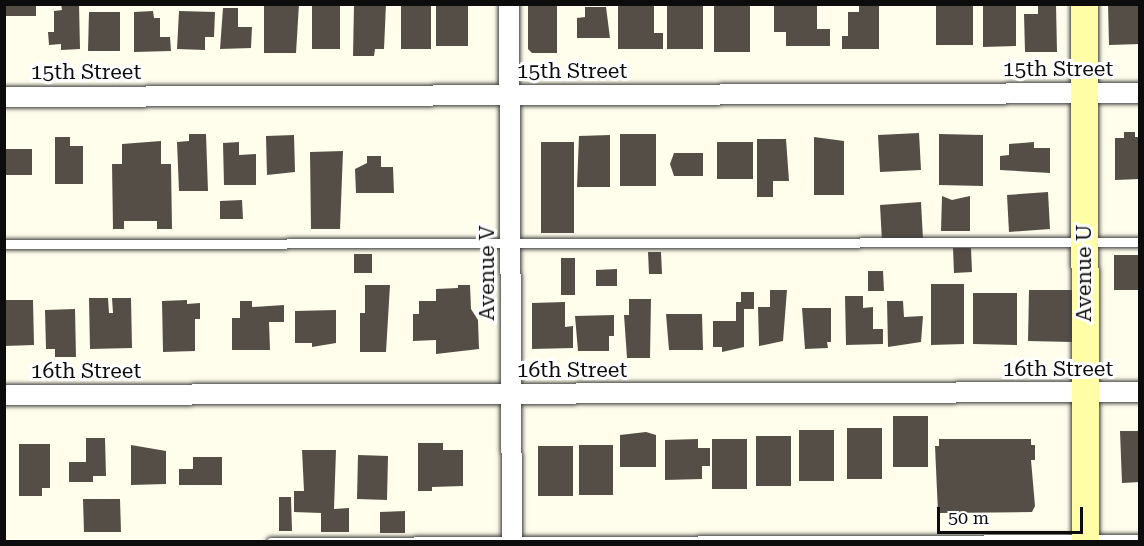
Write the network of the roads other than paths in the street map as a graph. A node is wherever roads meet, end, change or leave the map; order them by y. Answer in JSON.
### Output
{"nodes":[{"id":1,"x":509,"y":4,"type":"edge"},
{"id":2,"x":1084,"y":4,"type":"edge"},
{"id":3,"x":1084,"y":93,"type":"junction"},
{"id":4,"x":1140,"y":93,"type":"edge"},
{"id":5,"x":510,"y":95,"type":"junction"},
{"id":6,"x":4,"y":96,"type":"edge"},
{"id":7,"x":1084,"y":242,"type":"junction"},
{"id":8,"x":1140,"y":242,"type":"edge"},
{"id":9,"x":510,"y":243,"type":"junction"},
{"id":10,"x":4,"y":244,"type":"edge"},
{"id":11,"x":1140,"y":392,"type":"edge"},
{"id":12,"x":1084,"y":393,"type":"junction"},
{"id":13,"x":512,"y":394,"type":"junction"},
{"id":14,"x":4,"y":395,"type":"edge"},
{"id":15,"x":1140,"y":539,"type":"edge"},
{"id":16,"x":1085,"y":540,"type":"edge"},
{"id":17,"x":512,"y":541,"type":"edge"},
{"id":18,"x":271,"y":542,"type":"edge"}],
"edges":[{"from":1,"to":5,"type":"street","name":"Avenue V"},
{"from":2,"to":3,"type":"street","name":"Avenue U"},
{"from":3,"to":4,"type":"street","name":"15th Street"},
{"from":3,"to":5,"type":"street","name":"15th Street"},
{"from":3,"to":7,"type":"street","name":"Avenue U"},
{"from":5,"to":6,"type":"street","name":"15th Street"},
{"from":5,"to":9,"type":"street","name":"Avenue V"},
{"from":7,"to":8,"type":"lane"},
{"from":7,"to":9,"type":"lane"},
{"from":7,"to":12,"type":"street","name":"Avenue U"},
{"from":9,"to":10,"type":"lane"},
{"from":9,"to":13,"type":"street","name":"Avenue V"},
{"from":11,"to":12,"type":"street","name":"16th Street"},
{"from":12,"to":13,"type":"street","name":"16th Street"},
{"from":12,"to":16,"type":"street","name":"Avenue U"},
{"from":13,"to":14,"type":"street","name":"16th Street"},
{"from":13,"to":17,"type":"street","name":"Avenue V"},
{"from":15,"to":16,"type":"lane"},
{"from":16,"to":17,"type":"lane"},
{"from":17,"to":18,"type":"lane"}]}
